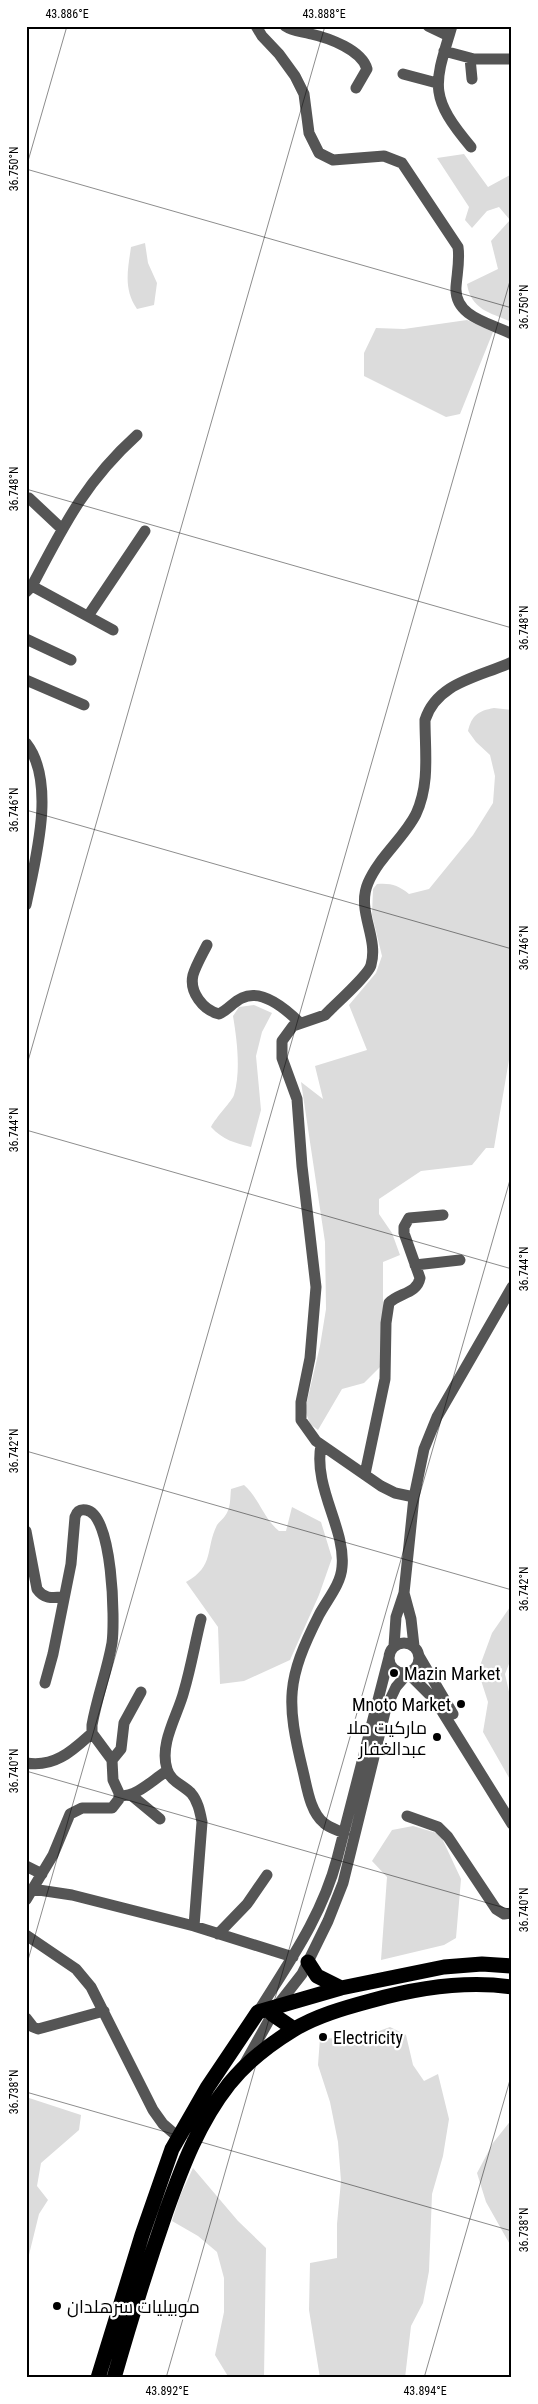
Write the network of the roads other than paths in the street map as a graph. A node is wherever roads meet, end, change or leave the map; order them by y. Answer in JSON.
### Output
{"nodes":[{"id":1,"x":256,"y":26,"type":"edge"},
{"id":2,"x":285,"y":26,"type":"edge"},
{"id":3,"x":428,"y":26,"type":"edge"},
{"id":4,"x":311,"y":30,"type":"edge"},
{"id":5,"x":450,"y":31,"type":"edge"},
{"id":6,"x":444,"y":51,"type":"junction"},
{"id":7,"x":470,"y":58,"type":"junction"},
{"id":8,"x":512,"y":59,"type":"edge"},
{"id":9,"x":403,"y":74,"type":"dead end"},
{"id":10,"x":472,"y":79,"type":"dead end"},
{"id":11,"x":437,"y":84,"type":"junction"},
{"id":12,"x":356,"y":88,"type":"dead end"},
{"id":13,"x":471,"y":147,"type":"dead end"},
{"id":14,"x":512,"y":334,"type":"edge"},
{"id":15,"x":137,"y":435,"type":"dead end"},
{"id":16,"x":29,"y":498,"type":"dead end"},
{"id":17,"x":62,"y":529,"type":"junction"},
{"id":18,"x":145,"y":531,"type":"dead end"},
{"id":19,"x":29,"y":589,"type":"edge"},
{"id":20,"x":88,"y":616,"type":"junction"},
{"id":21,"x":113,"y":630,"type":"dead end"},
{"id":22,"x":26,"y":640,"type":"edge"},
{"id":23,"x":71,"y":660,"type":"dead end"},
{"id":24,"x":512,"y":662,"type":"edge"},
{"id":25,"x":26,"y":680,"type":"edge"},
{"id":26,"x":84,"y":705,"type":"dead end"},
{"id":27,"x":26,"y":743,"type":"edge"},
{"id":28,"x":26,"y":905,"type":"edge"},
{"id":29,"x":207,"y":945,"type":"dead end"},
{"id":30,"x":300,"y":1023,"type":"junction"},
{"id":31,"x":443,"y":1215,"type":"dead end"},
{"id":32,"x":460,"y":1260,"type":"dead end"},
{"id":33,"x":416,"y":1265,"type":"junction"},
{"id":34,"x":512,"y":1287,"type":"edge"},
{"id":35,"x":322,"y":1445,"type":"junction"},
{"id":36,"x":365,"y":1474,"type":"junction"},
{"id":37,"x":414,"y":1497,"type":"junction"},
{"id":38,"x":26,"y":1531,"type":"edge"},
{"id":39,"x":404,"y":1593,"type":"junction"},
{"id":40,"x":63,"y":1598,"type":"junction"},
{"id":41,"x":200,"y":1619,"type":"dead end"},
{"id":42,"x":417,"y":1651,"type":"junction"},
{"id":43,"x":392,"y":1652,"type":"junction"},
{"id":44,"x":408,"y":1672,"type":"junction"},
{"id":45,"x":45,"y":1683,"type":"dead end"},
{"id":46,"x":140,"y":1692,"type":"dead end"},
{"id":47,"x":92,"y":1732,"type":"junction"},
{"id":48,"x":112,"y":1760,"type":"junction"},
{"id":49,"x":26,"y":1763,"type":"edge"},
{"id":50,"x":167,"y":1771,"type":"junction"},
{"id":51,"x":125,"y":1796,"type":"junction"},
{"id":52,"x":512,"y":1810,"type":"edge"},
{"id":53,"x":407,"y":1816,"type":"dead end"},
{"id":54,"x":160,"y":1819,"type":"dead end"},
{"id":55,"x":512,"y":1824,"type":"edge"},
{"id":56,"x":344,"y":1833,"type":"junction"},
{"id":57,"x":26,"y":1866,"type":"edge"},
{"id":58,"x":42,"y":1874,"type":"junction"},
{"id":59,"x":267,"y":1875,"type":"dead end"},
{"id":60,"x":32,"y":1889,"type":"junction"},
{"id":61,"x":26,"y":1900,"type":"edge"},
{"id":62,"x":512,"y":1913,"type":"edge"},
{"id":63,"x":194,"y":1926,"type":"junction"},
{"id":64,"x":218,"y":1934,"type":"junction"},
{"id":65,"x":26,"y":1935,"type":"edge"},
{"id":66,"x":512,"y":1959,"type":"edge"},
{"id":67,"x":300,"y":1960,"type":"junction"},
{"id":68,"x":482,"y":1964,"type":"junction"},
{"id":69,"x":512,"y":1966,"type":"edge"},
{"id":70,"x":512,"y":1987,"type":"edge"},
{"id":71,"x":341,"y":1988,"type":"junction"},
{"id":72,"x":104,"y":2011,"type":"junction"},
{"id":73,"x":269,"y":2011,"type":"junction"},
{"id":74,"x":26,"y":2018,"type":"edge"},
{"id":75,"x":294,"y":2029,"type":"junction"},
{"id":76,"x":241,"y":2071,"type":"junction"},
{"id":77,"x":178,"y":2137,"type":"junction"},
{"id":78,"x":98,"y":2378,"type":"edge"},
{"id":79,"x":114,"y":2378,"type":"edge"}],
"edges":[{"from":1,"to":14,"type":"street"},
{"from":2,"to":4,"type":"street"},
{"from":3,"to":5,"type":"street"},
{"from":4,"to":12,"type":"street"},
{"from":5,"to":6,"type":"street"},
{"from":6,"to":7,"type":"street"},
{"from":6,"to":11,"type":"street"},
{"from":7,"to":8,"type":"street"},
{"from":7,"to":10,"type":"street"},
{"from":9,"to":11,"type":"street"},
{"from":11,"to":13,"type":"street"},
{"from":15,"to":17,"type":"street"},
{"from":16,"to":17,"type":"street"},
{"from":17,"to":19,"type":"street"},
{"from":18,"to":20,"type":"street"},
{"from":19,"to":20,"type":"street"},
{"from":20,"to":21,"type":"street"},
{"from":22,"to":23,"type":"street"},
{"from":24,"to":30,"type":"street"},
{"from":25,"to":26,"type":"street"},
{"from":27,"to":28,"type":"street"},
{"from":29,"to":30,"type":"street"},
{"from":30,"to":35,"type":"street"},
{"from":31,"to":33,"type":"street"},
{"from":32,"to":33,"type":"street"},
{"from":33,"to":36,"type":"street"},
{"from":34,"to":37,"type":"street"},
{"from":35,"to":36,"type":"street"},
{"from":35,"to":56,"type":"street"},
{"from":36,"to":37,"type":"street"},
{"from":37,"to":39,"type":"street"},
{"from":38,"to":40,"type":"street"},
{"from":39,"to":42,"type":"street"},
{"from":39,"to":43,"type":"street"},
{"from":40,"to":45,"type":"street"},
{"from":40,"to":47,"type":"street"},
{"from":41,"to":50,"type":"street"},
{"from":42,"to":43,"type":"street"},
{"from":42,"to":44,"type":"street"},
{"from":42,"to":52,"type":"street"},
{"from":43,"to":44,"type":"street"},
{"from":43,"to":56,"type":"street"},
{"from":44,"to":55,"type":"street"},
{"from":44,"to":67,"type":"street"},
{"from":46,"to":48,"type":"street"},
{"from":47,"to":48,"type":"street"},
{"from":47,"to":49,"type":"street"},
{"from":48,"to":51,"type":"street"},
{"from":50,"to":51,"type":"street"},
{"from":50,"to":63,"type":"street"},
{"from":51,"to":54,"type":"street"},
{"from":51,"to":58,"type":"street"},
{"from":53,"to":62,"type":"street"},
{"from":56,"to":67,"type":"street"},
{"from":57,"to":58,"type":"street"},
{"from":58,"to":60,"type":"street"},
{"from":59,"to":64,"type":"street"},
{"from":60,"to":61,"type":"street"},
{"from":60,"to":63,"type":"street"},
{"from":63,"to":64,"type":"street"},
{"from":64,"to":67,"type":"street"},
{"from":65,"to":72,"type":"street"},
{"from":66,"to":68,"type":"highway"},
{"from":67,"to":71,"type":"highway"},
{"from":67,"to":73,"type":"street"},
{"from":67,"to":73,"type":"street"},
{"from":68,"to":69,"type":"highway"},
{"from":68,"to":71,"type":"highway"},
{"from":70,"to":75,"type":"highway"},
{"from":71,"to":73,"type":"highway"},
{"from":72,"to":74,"type":"street"},
{"from":72,"to":77,"type":"street"},
{"from":73,"to":75,"type":"highway"},
{"from":73,"to":76,"type":"street"},
{"from":73,"to":77,"type":"highway"},
{"from":75,"to":76,"type":"highway"},
{"from":76,"to":79,"type":"highway"},
{"from":77,"to":78,"type":"highway"}]}
